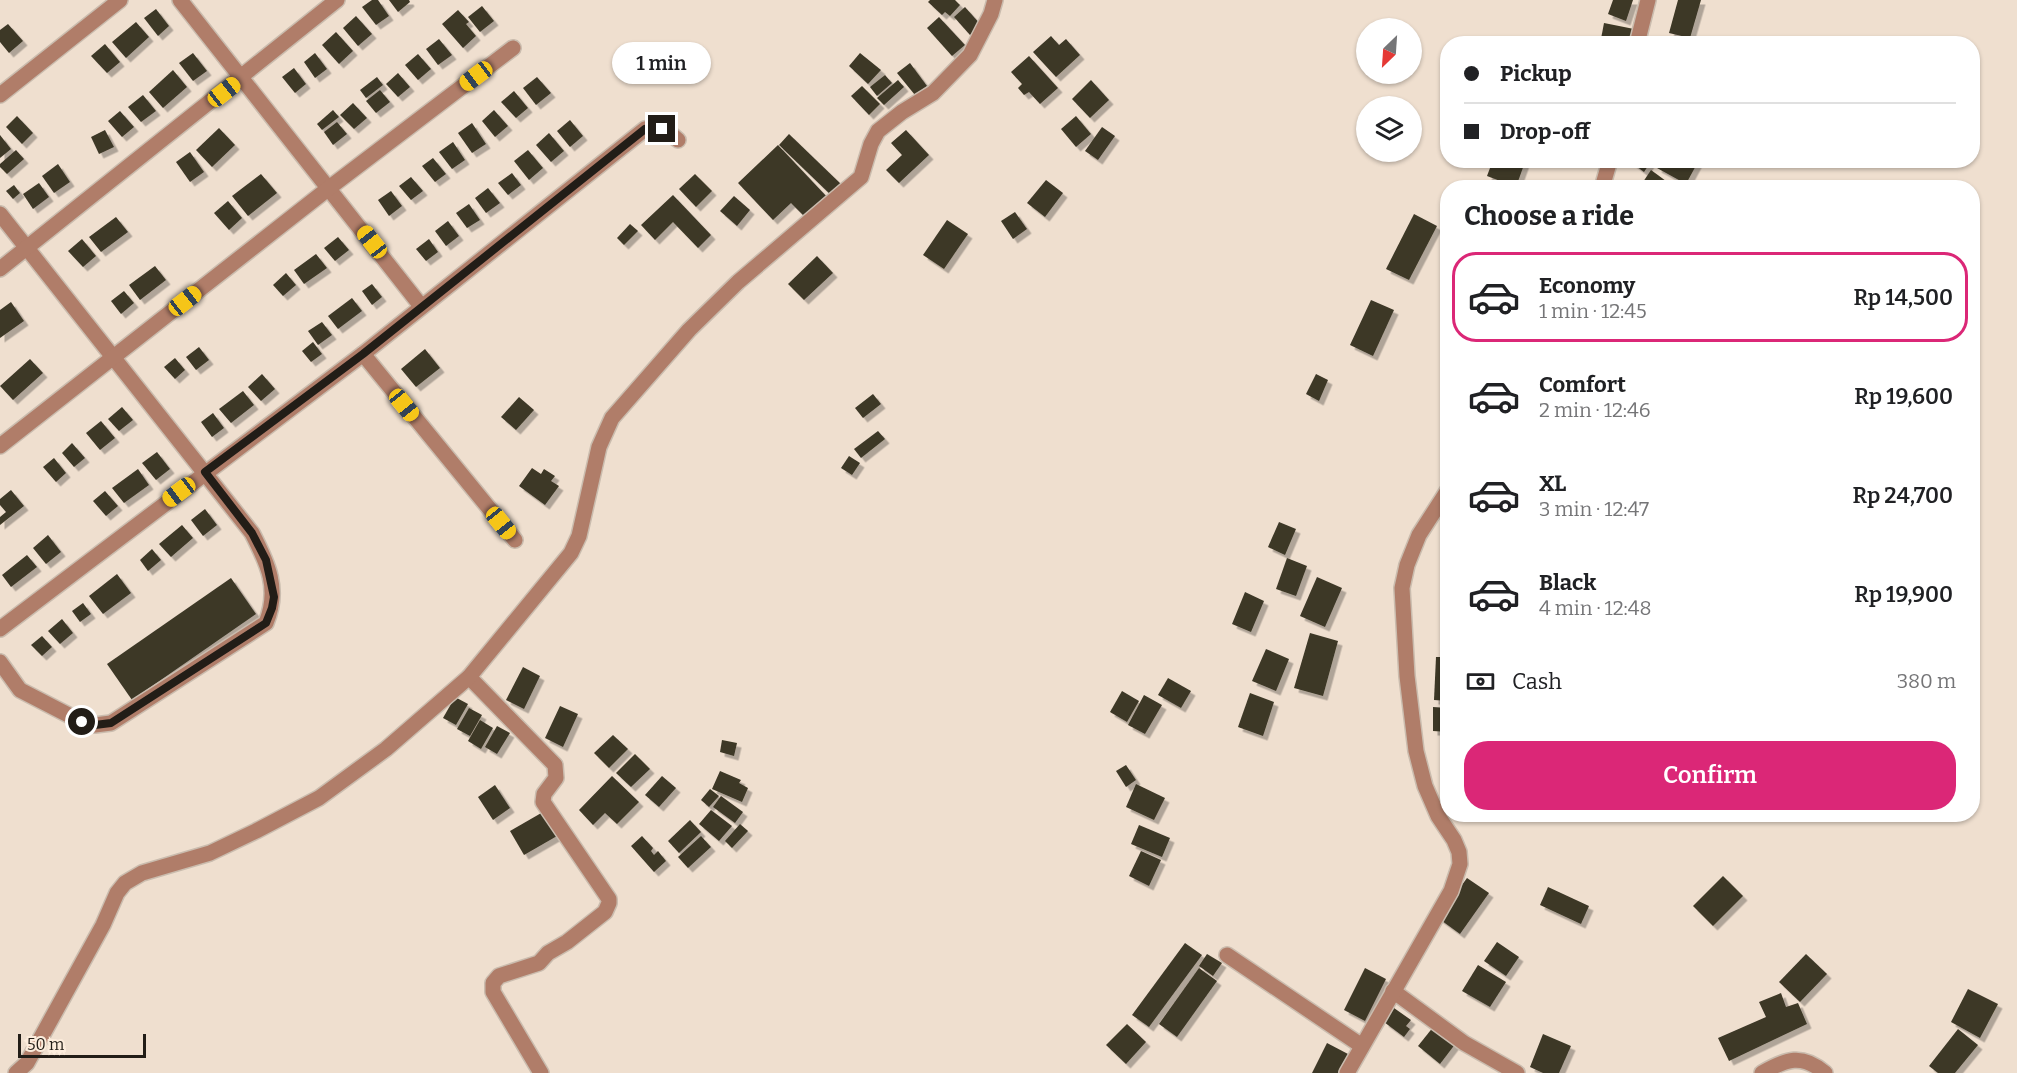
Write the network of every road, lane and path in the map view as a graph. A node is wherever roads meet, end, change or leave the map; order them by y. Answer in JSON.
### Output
{"nodes":[{"id":1,"x":120,"y":0,"type":"edge"},
{"id":2,"x":180,"y":0,"type":"edge"},
{"id":3,"x":337,"y":0,"type":"edge"},
{"id":4,"x":995,"y":0,"type":"edge"},
{"id":5,"x":1648,"y":0,"type":"edge"},
{"id":6,"x":1639,"y":36,"type":"edge"},
{"id":7,"x":513,"y":48,"type":"dead end"},
{"id":8,"x":242,"y":77,"type":"junction"},
{"id":9,"x":0,"y":95,"type":"edge"},
{"id":10,"x":678,"y":140,"type":"dead end"},
{"id":11,"x":329,"y":188,"type":"junction"},
{"id":12,"x":0,"y":214,"type":"edge"},
{"id":13,"x":27,"y":248,"type":"junction"},
{"id":14,"x":0,"y":269,"type":"edge"},
{"id":15,"x":421,"y":306,"type":"junction"},
{"id":16,"x":363,"y":354,"type":"junction"},
{"id":17,"x":113,"y":357,"type":"junction"},
{"id":18,"x":0,"y":446,"type":"edge"},
{"id":19,"x":205,"y":472,"type":"junction"},
{"id":20,"x":1440,"y":502,"type":"edge"},
{"id":21,"x":515,"y":540,"type":"dead end"},
{"id":22,"x":0,"y":628,"type":"edge"},
{"id":23,"x":0,"y":662,"type":"edge"},
{"id":24,"x":469,"y":677,"type":"junction"},
{"id":25,"x":1440,"y":819,"type":"edge"},
{"id":26,"x":1442,"y":822,"type":"edge"},
{"id":27,"x":1227,"y":955,"type":"dead end"},
{"id":28,"x":1394,"y":991,"type":"junction"},
{"id":29,"x":1362,"y":1046,"type":"junction"},
{"id":30,"x":16,"y":1073,"type":"edge"},
{"id":31,"x":541,"y":1073,"type":"edge"},
{"id":32,"x":1347,"y":1073,"type":"edge"},
{"id":33,"x":1517,"y":1073,"type":"edge"},
{"id":34,"x":1762,"y":1073,"type":"edge"},
{"id":35,"x":1825,"y":1073,"type":"edge"}],
"edges":[{"from":1,"to":9,"type":"street"},
{"from":2,"to":8,"type":"street"},
{"from":3,"to":8,"type":"street"},
{"from":4,"to":24,"type":"street"},
{"from":5,"to":6,"type":"street"},
{"from":7,"to":11,"type":"street"},
{"from":8,"to":11,"type":"street"},
{"from":8,"to":13,"type":"street"},
{"from":10,"to":15,"type":"street"},
{"from":11,"to":15,"type":"street"},
{"from":11,"to":17,"type":"street"},
{"from":12,"to":13,"type":"street"},
{"from":13,"to":14,"type":"street"},
{"from":13,"to":17,"type":"street"},
{"from":15,"to":16,"type":"street"},
{"from":16,"to":19,"type":"street"},
{"from":16,"to":21,"type":"street"},
{"from":17,"to":18,"type":"street"},
{"from":17,"to":19,"type":"street"},
{"from":19,"to":22,"type":"street"},
{"from":19,"to":23,"type":"street"},
{"from":20,"to":25,"type":"street"},
{"from":24,"to":30,"type":"street"},
{"from":24,"to":31,"type":"street"},
{"from":26,"to":28,"type":"street"},
{"from":27,"to":29,"type":"street"},
{"from":28,"to":29,"type":"street"},
{"from":28,"to":33,"type":"street"},
{"from":29,"to":32,"type":"street"},
{"from":34,"to":35,"type":"street"}]}
